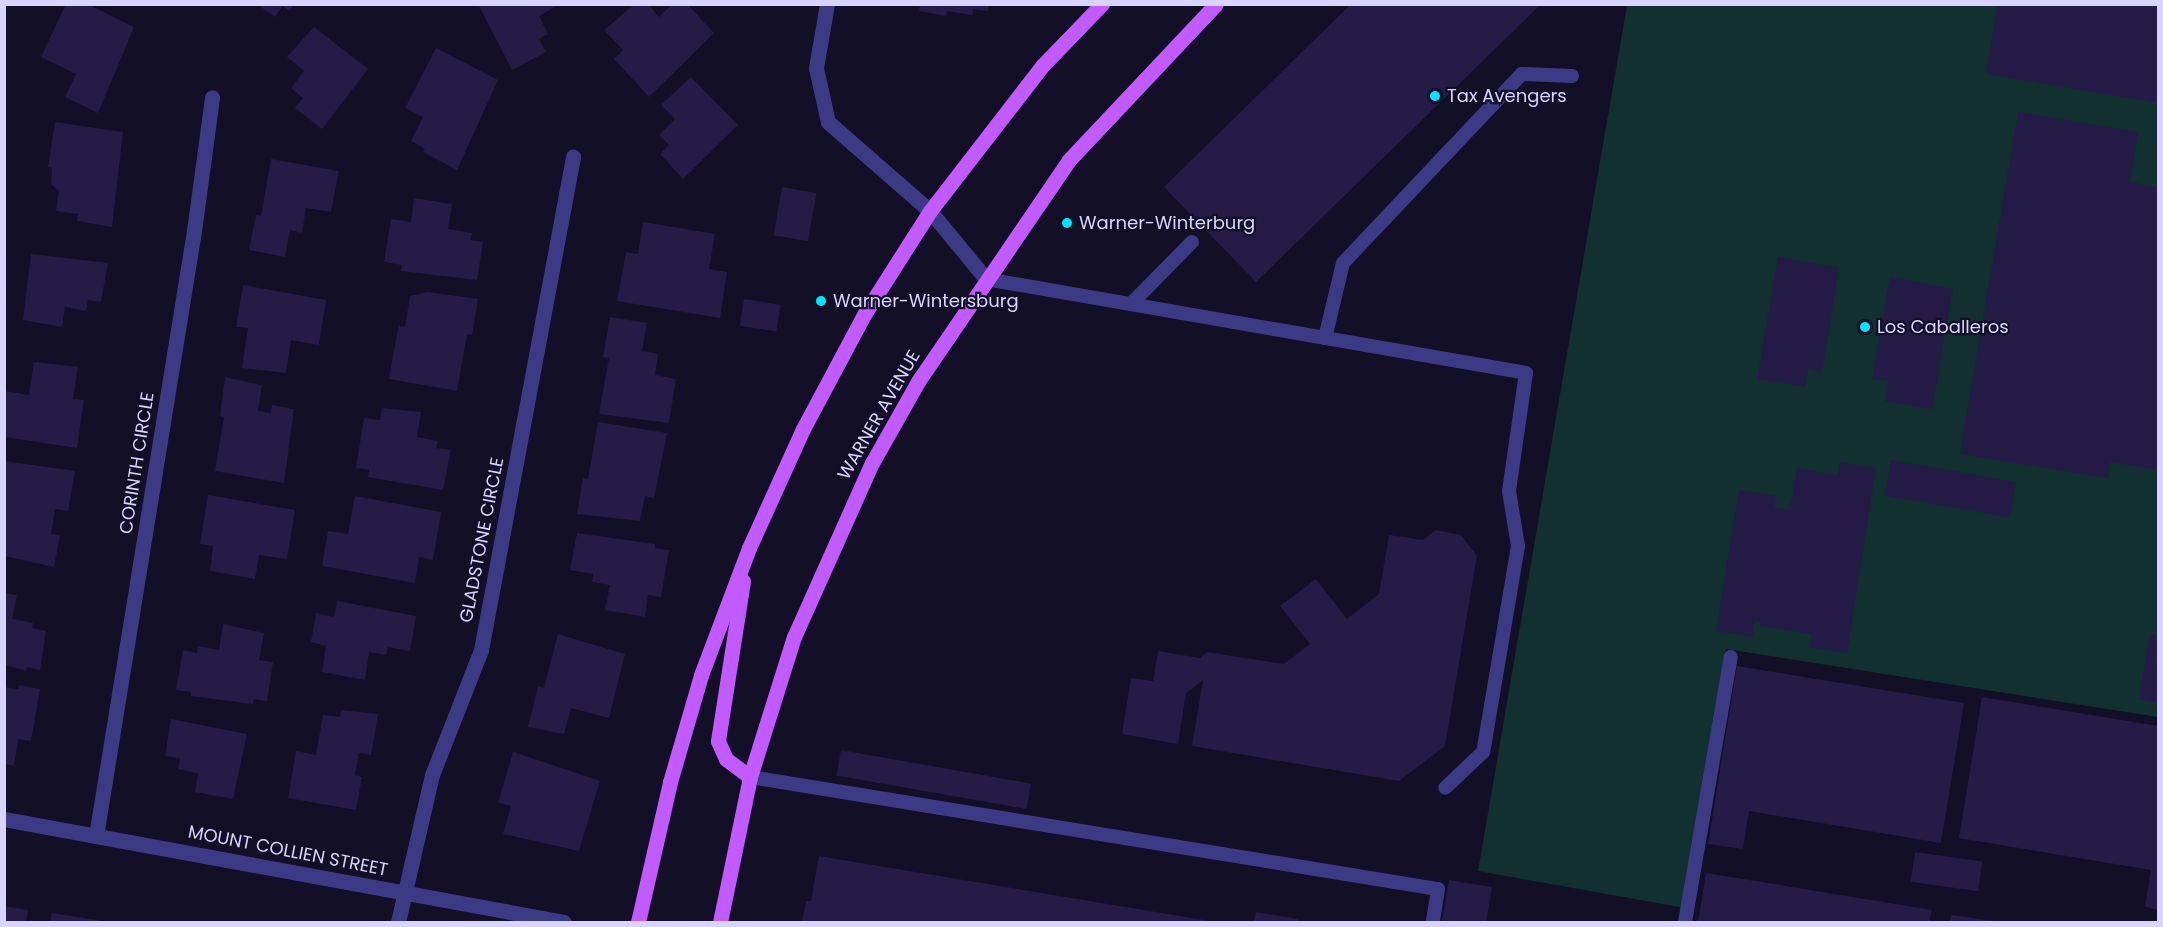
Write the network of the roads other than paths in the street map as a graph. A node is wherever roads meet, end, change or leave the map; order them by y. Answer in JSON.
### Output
{"nodes":[{"id":1,"x":827,"y":4,"type":"edge"},
{"id":2,"x":1102,"y":4,"type":"edge"},
{"id":3,"x":1216,"y":4,"type":"edge"},
{"id":4,"x":1572,"y":76,"type":"dead end"},
{"id":5,"x":212,"y":97,"type":"dead end"},
{"id":6,"x":573,"y":157,"type":"dead end"},
{"id":7,"x":930,"y":211,"type":"junction"},
{"id":8,"x":1192,"y":242,"type":"dead end"},
{"id":9,"x":986,"y":279,"type":"junction"},
{"id":10,"x":1131,"y":304,"type":"junction"},
{"id":11,"x":1325,"y":338,"type":"junction"},
{"id":12,"x":749,"y":548,"type":"junction"},
{"id":13,"x":1731,"y":657,"type":"dead end"},
{"id":14,"x":750,"y":777,"type":"junction"},
{"id":15,"x":1445,"y":788,"type":"dead end"},
{"id":16,"x":4,"y":819,"type":"edge"},
{"id":17,"x":96,"y":836,"type":"junction"},
{"id":18,"x":404,"y":893,"type":"junction"},
{"id":19,"x":399,"y":922,"type":"edge"},
{"id":20,"x":564,"y":922,"type":"edge"},
{"id":21,"x":638,"y":922,"type":"edge"},
{"id":22,"x":720,"y":922,"type":"edge"},
{"id":23,"x":1433,"y":922,"type":"edge"},
{"id":24,"x":1685,"y":922,"type":"edge"}],
"edges":[{"from":1,"to":7,"type":"street"},
{"from":2,"to":7,"type":"main road"},
{"from":3,"to":9,"type":"main road","name":"WARNER AVENUE"},
{"from":4,"to":11,"type":"lane"},
{"from":5,"to":17,"type":"street","name":"CORINTH CIRCLE"},
{"from":6,"to":18,"type":"street","name":"GLADSTONE CIRCLE"},
{"from":7,"to":9,"type":"street"},
{"from":7,"to":12,"type":"main road"},
{"from":8,"to":10,"type":"lane"},
{"from":9,"to":10,"type":"lane"},
{"from":9,"to":14,"type":"main road","name":"WARNER AVENUE"},
{"from":10,"to":11,"type":"lane"},
{"from":11,"to":15,"type":"lane"},
{"from":12,"to":14,"type":"main road"},
{"from":12,"to":21,"type":"main road"},
{"from":13,"to":24,"type":"lane"},
{"from":14,"to":22,"type":"main road","name":"WARNER AVENUE"},
{"from":14,"to":23,"type":"lane"},
{"from":16,"to":17,"type":"street","name":"MOUNT COLLIEN STREET"},
{"from":17,"to":18,"type":"street","name":"MOUNT COLLIEN STREET"},
{"from":18,"to":19,"type":"street","name":"GLADSTONE CIRCLE"},
{"from":18,"to":20,"type":"street","name":"MOUNT COLLIEN STREET"}]}
